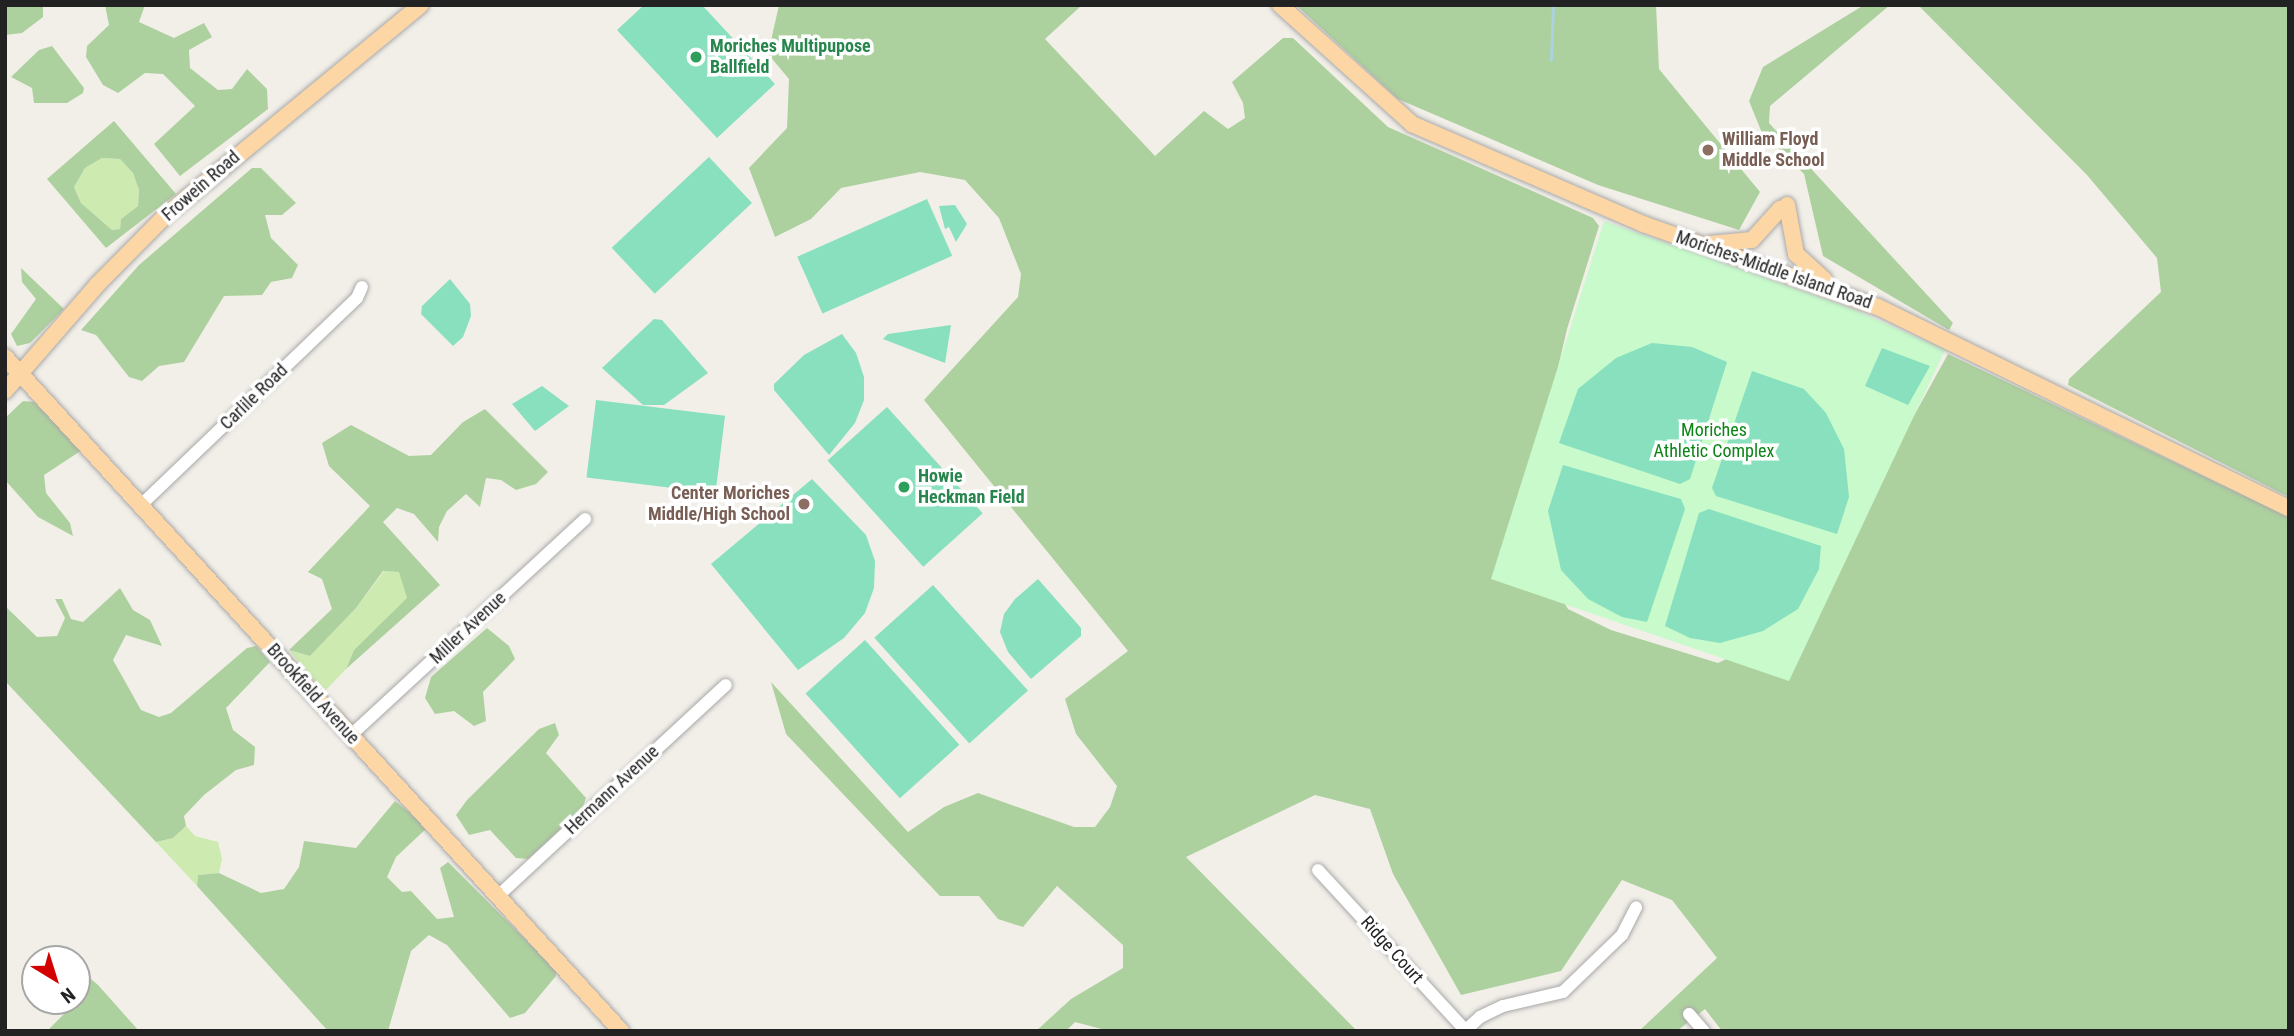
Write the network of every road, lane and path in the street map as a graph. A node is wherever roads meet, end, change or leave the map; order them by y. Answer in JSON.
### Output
{"nodes":[{"id":1,"x":421,"y":5,"type":"edge"},
{"id":2,"x":1280,"y":5,"type":"edge"},
{"id":3,"x":1692,"y":243,"type":"junction"},
{"id":4,"x":362,"y":286,"type":"dead end"},
{"id":5,"x":1847,"y":294,"type":"junction"},
{"id":6,"x":5,"y":357,"type":"edge"},
{"id":7,"x":20,"y":373,"type":"junction"},
{"id":8,"x":5,"y":391,"type":"edge"},
{"id":9,"x":141,"y":505,"type":"junction"},
{"id":10,"x":2289,"y":508,"type":"edge"},
{"id":11,"x":585,"y":519,"type":"dead end"},
{"id":12,"x":726,"y":685,"type":"dead end"},
{"id":13,"x":350,"y":736,"type":"junction"},
{"id":14,"x":1318,"y":870,"type":"dead end"},
{"id":15,"x":499,"y":895,"type":"junction"},
{"id":16,"x":1636,"y":907,"type":"dead end"},
{"id":17,"x":1689,"y":1014,"type":"dead end"},
{"id":18,"x":621,"y":1031,"type":"edge"},
{"id":19,"x":1465,"y":1031,"type":"edge"},
{"id":20,"x":1704,"y":1031,"type":"edge"}],
"edges":[{"from":1,"to":7,"type":"main road","name":"Frowein Road"},
{"from":2,"to":3,"type":"main road","name":"Moriches-Middle Island Road"},
{"from":3,"to":5,"type":"main road","name":"Moriches-Middle Island Road"},
{"from":3,"to":5,"type":"main road"},
{"from":4,"to":9,"type":"street","name":"Carlile Road"},
{"from":5,"to":10,"type":"main road","name":"Moriches-Middle Island Road"},
{"from":6,"to":7,"type":"main road","name":"Brookfield Avenue"},
{"from":7,"to":8,"type":"main road","name":"Frowein Road"},
{"from":7,"to":9,"type":"main road","name":"Brookfield Avenue"},
{"from":9,"to":13,"type":"main road","name":"Brookfield Avenue"},
{"from":11,"to":13,"type":"street","name":"Miller Avenue"},
{"from":12,"to":15,"type":"street","name":"Hermann Avenue"},
{"from":13,"to":15,"type":"main road","name":"Brookfield Avenue"},
{"from":14,"to":19,"type":"street","name":"Ridge Court"},
{"from":15,"to":18,"type":"main road","name":"Brookfield Avenue"},
{"from":16,"to":19,"type":"street"},
{"from":17,"to":20,"type":"street"}]}
